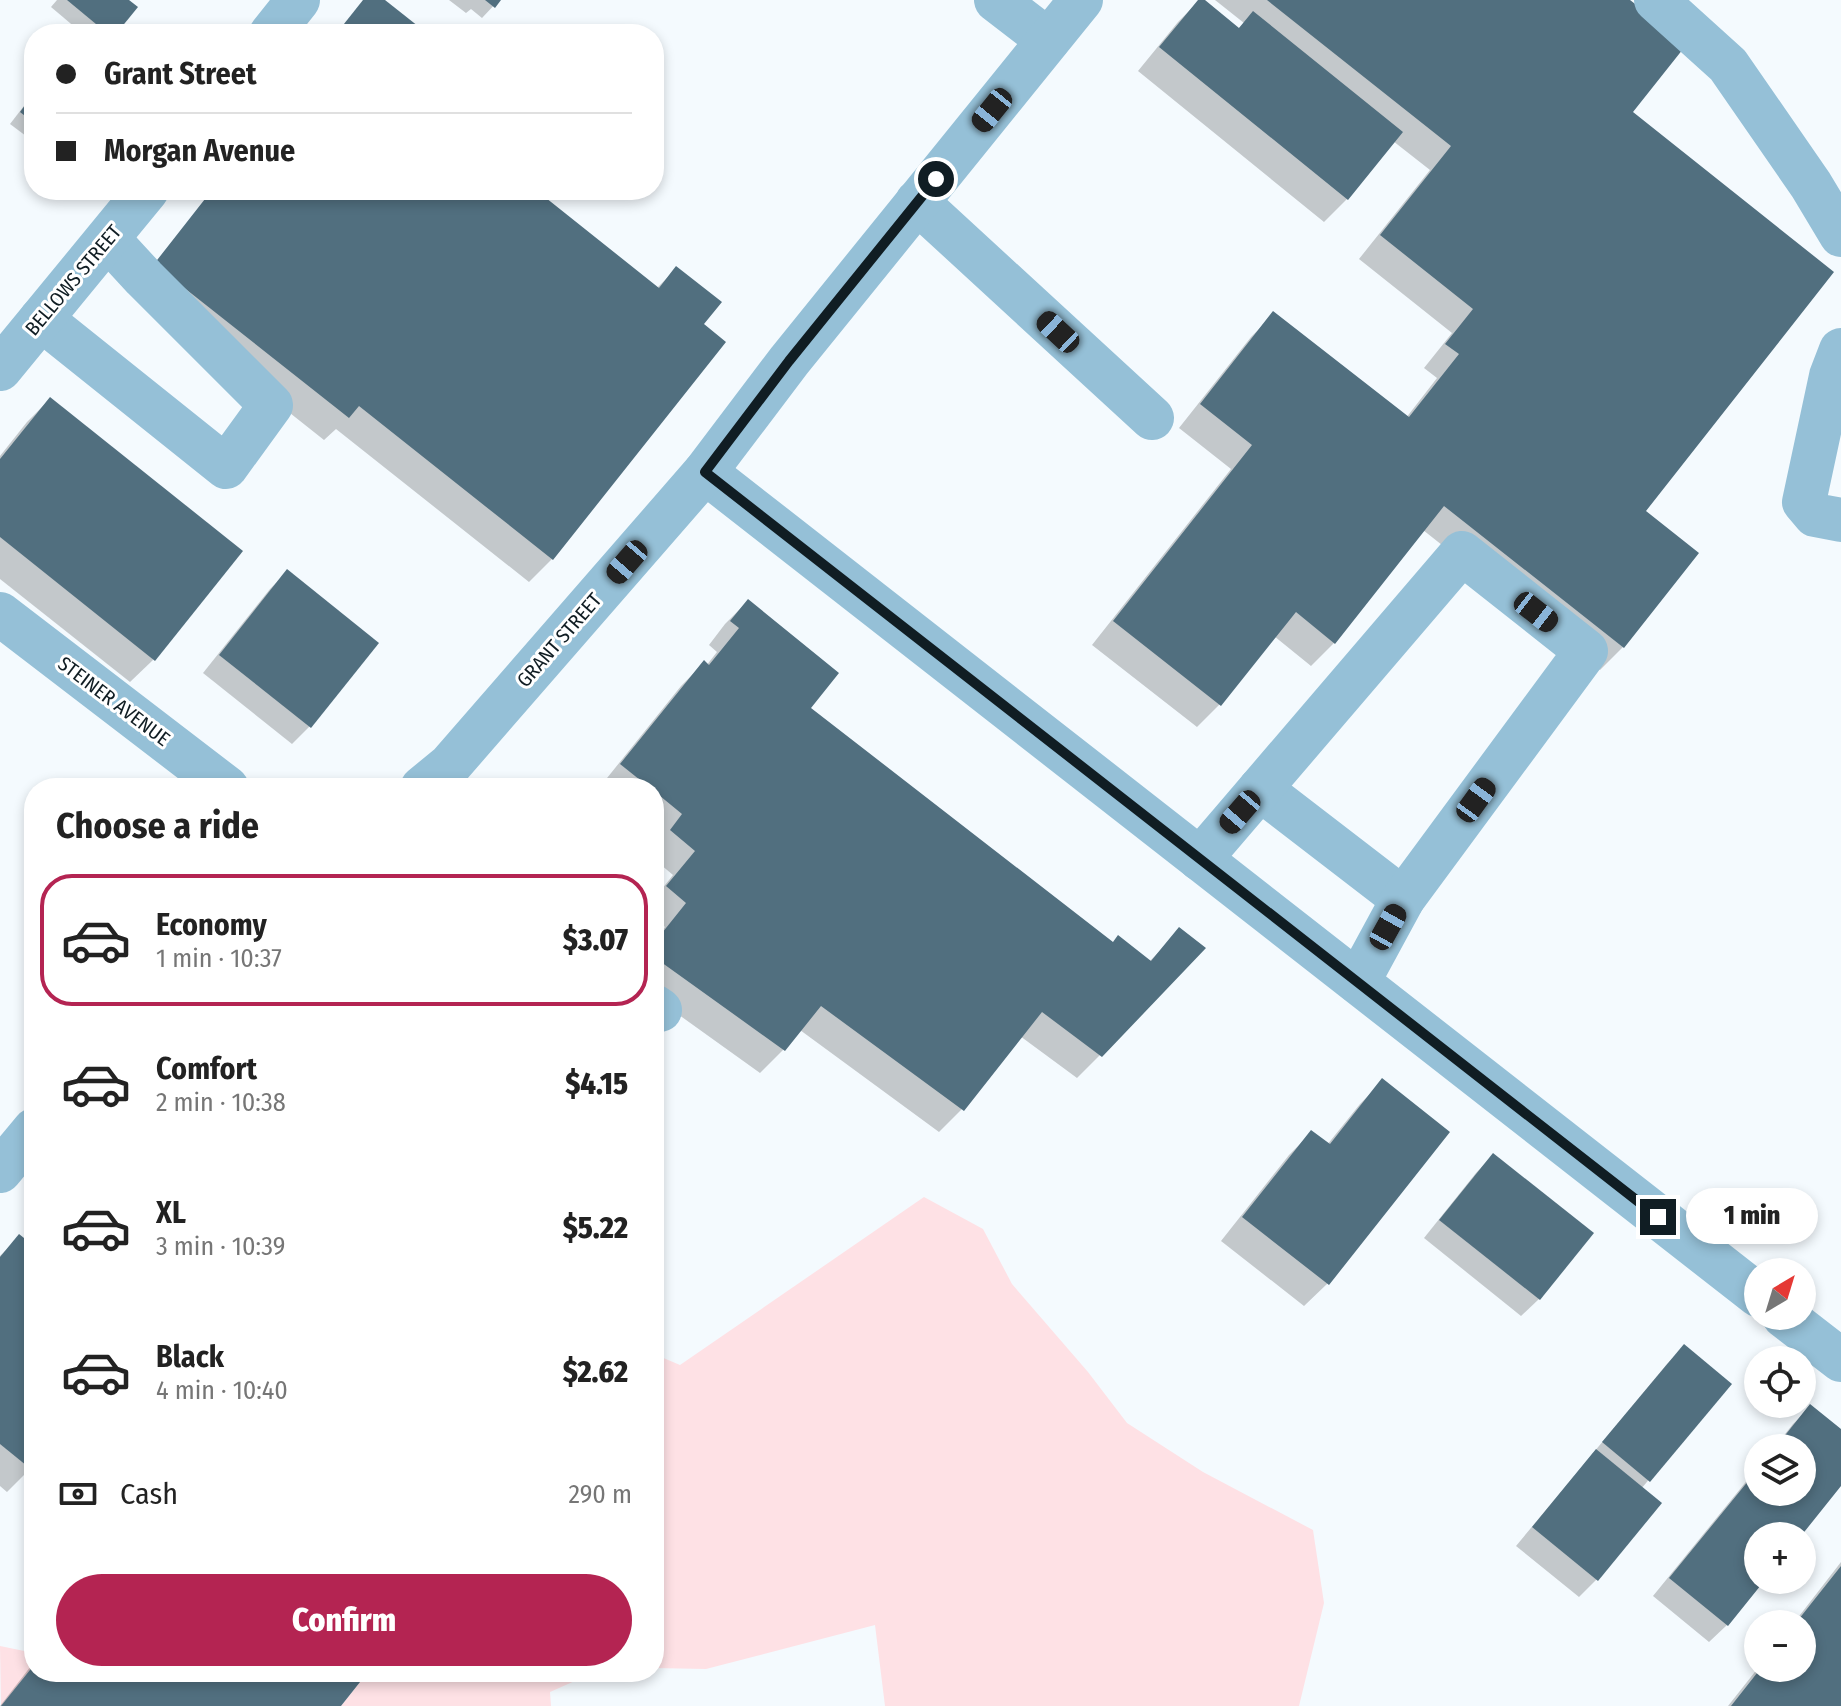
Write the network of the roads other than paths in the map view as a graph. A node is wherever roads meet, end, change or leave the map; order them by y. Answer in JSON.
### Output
{"nodes":[{"id":1,"x":298,"y":0,"type":"edge"},
{"id":2,"x":996,"y":0,"type":"edge"},
{"id":3,"x":1081,"y":0,"type":"edge"},
{"id":4,"x":1656,"y":0,"type":"edge"},
{"id":5,"x":279,"y":24,"type":"edge"},
{"id":6,"x":1048,"y":40,"type":"junction"},
{"id":7,"x":1826,"y":179,"type":"edge"},
{"id":8,"x":139,"y":200,"type":"edge"},
{"id":9,"x":917,"y":202,"type":"junction"},
{"id":10,"x":1841,"y":235,"type":"edge"},
{"id":11,"x":108,"y":239,"type":"junction"},
{"id":12,"x":41,"y":319,"type":"junction"},
{"id":13,"x":1841,"y":350,"type":"edge"},
{"id":14,"x":0,"y":369,"type":"edge"},
{"id":15,"x":1152,"y":418,"type":"dead end"},
{"id":16,"x":705,"y":472,"type":"junction"},
{"id":17,"x":1841,"y":520,"type":"edge"},
{"id":18,"x":0,"y":614,"type":"edge"},
{"id":19,"x":214,"y":778,"type":"edge"},
{"id":20,"x":434,"y":778,"type":"edge"},
{"id":21,"x":1260,"y":789,"type":"junction"},
{"id":22,"x":1200,"y":859,"type":"junction"},
{"id":23,"x":1403,"y":899,"type":"junction"},
{"id":24,"x":1358,"y":982,"type":"junction"},
{"id":25,"x":24,"y":1142,"type":"edge"},
{"id":26,"x":0,"y":1171,"type":"edge"},
{"id":27,"x":1744,"y":1284,"type":"edge"},
{"id":28,"x":1802,"y":1330,"type":"edge"},
{"id":29,"x":1841,"y":1360,"type":"edge"}],
"edges":[{"from":1,"to":5,"type":"street"},
{"from":2,"to":6,"type":"street"},
{"from":3,"to":6,"type":"street","name":"GRANT STREET"},
{"from":4,"to":7,"type":"street"},
{"from":6,"to":9,"type":"street","name":"GRANT STREET"},
{"from":7,"to":10,"type":"street"},
{"from":8,"to":11,"type":"street","name":"BELLOWS STREET"},
{"from":9,"to":15,"type":"street"},
{"from":9,"to":16,"type":"street","name":"GRANT STREET"},
{"from":11,"to":12,"type":"street","name":"BELLOWS STREET"},
{"from":11,"to":12,"type":"street"},
{"from":12,"to":14,"type":"street","name":"BELLOWS STREET"},
{"from":13,"to":17,"type":"street"},
{"from":16,"to":20,"type":"street","name":"GRANT STREET"},
{"from":16,"to":22,"type":"street"},
{"from":18,"to":19,"type":"street","name":"STEINER AVENUE"},
{"from":21,"to":22,"type":"street"},
{"from":21,"to":23,"type":"street"},
{"from":21,"to":23,"type":"street"},
{"from":22,"to":24,"type":"street"},
{"from":23,"to":24,"type":"street"},
{"from":24,"to":27,"type":"street"},
{"from":25,"to":26,"type":"street"},
{"from":28,"to":29,"type":"street"}]}
